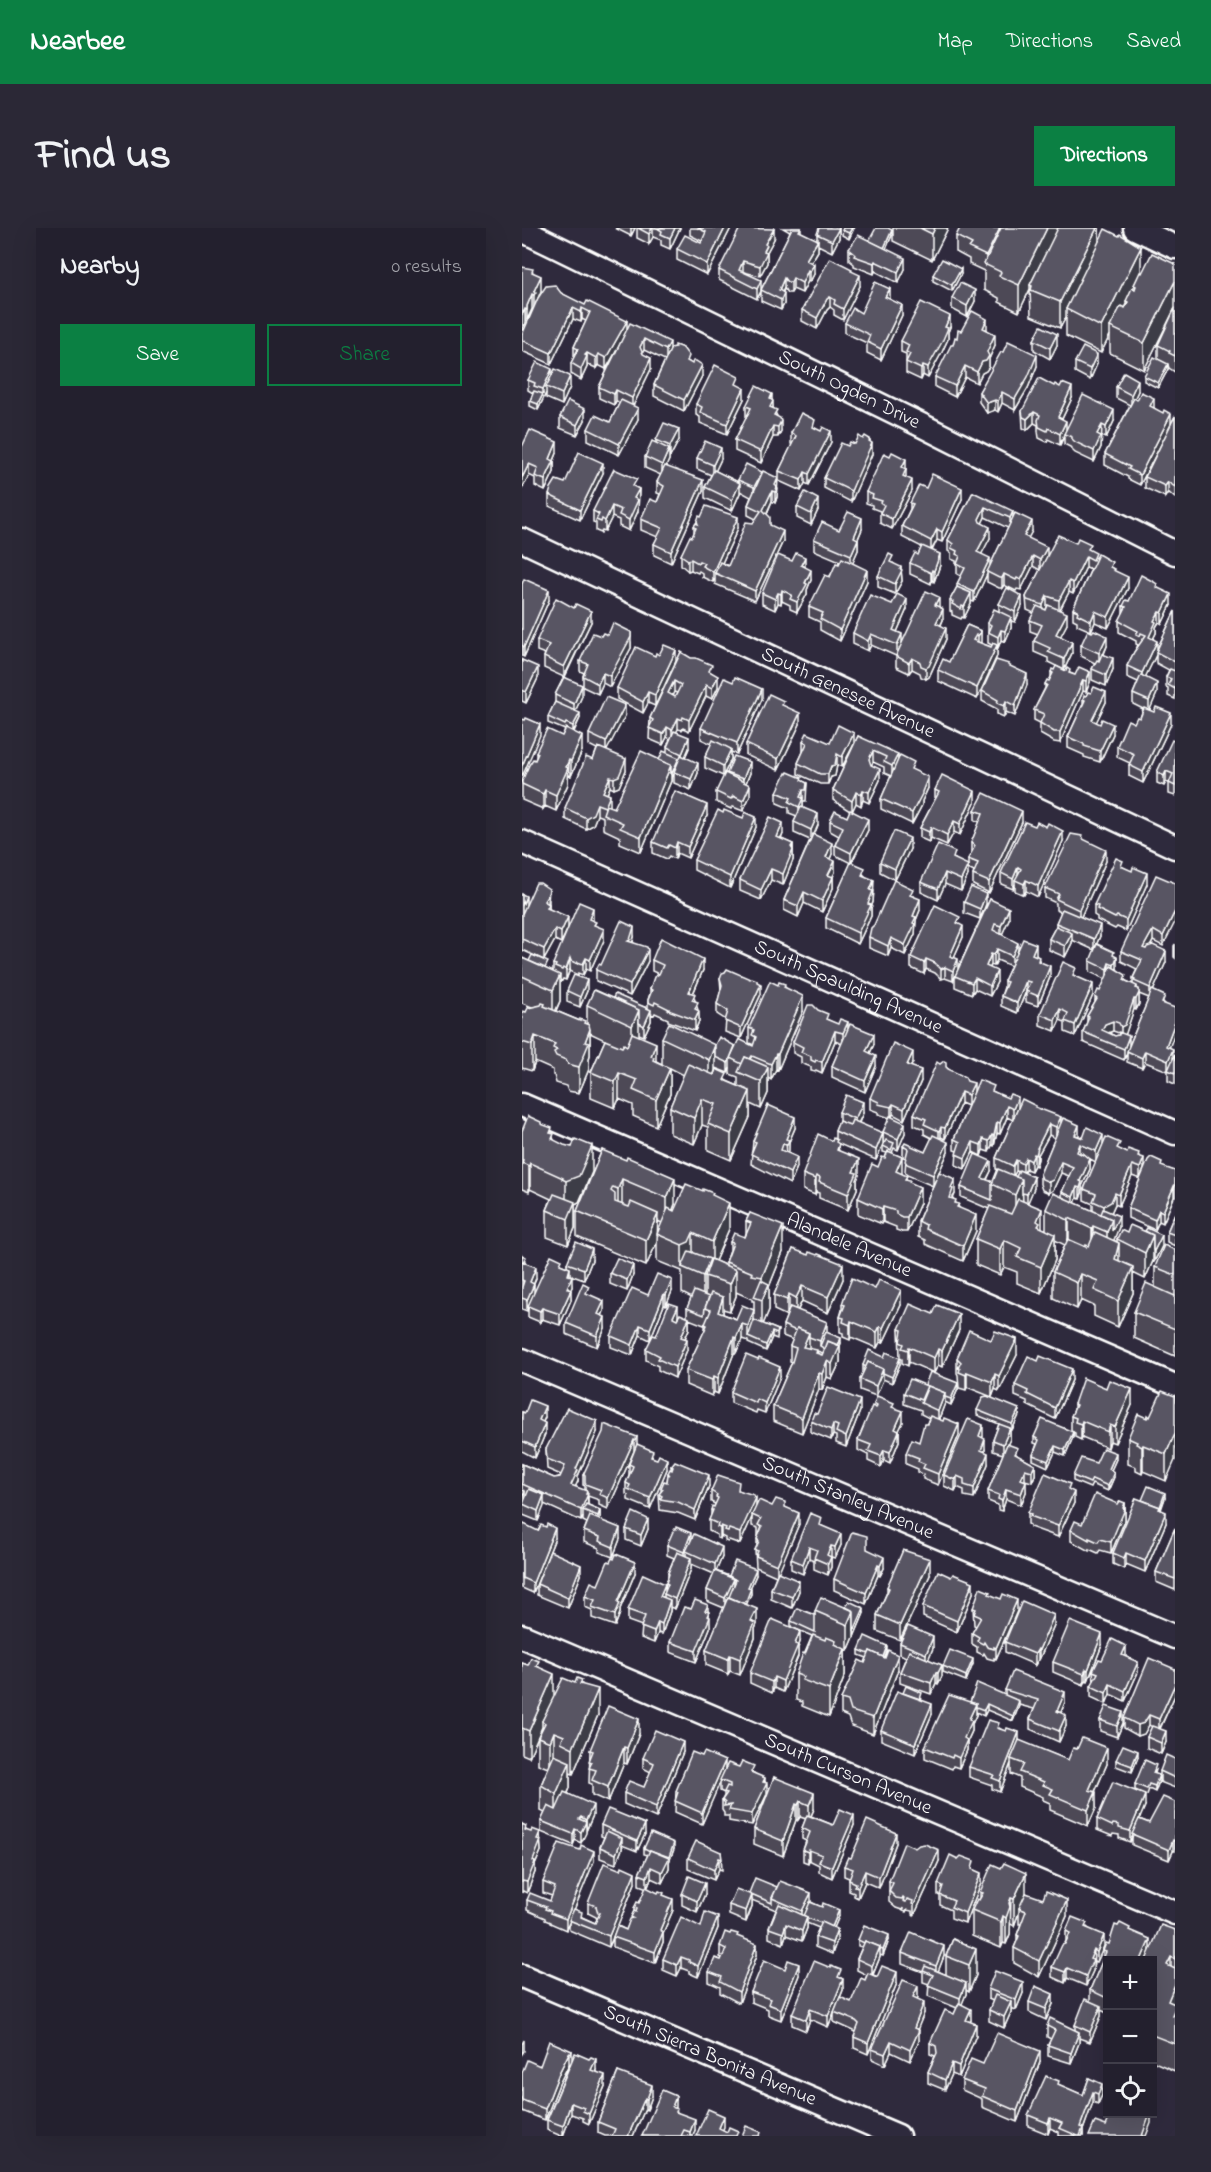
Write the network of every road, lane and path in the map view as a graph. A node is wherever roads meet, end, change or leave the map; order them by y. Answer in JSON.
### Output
{"nodes":[{"id":1,"x":1135,"y":228,"type":"edge"},
{"id":2,"x":522,"y":230,"type":"edge"},
{"id":3,"x":1175,"y":247,"type":"edge"},
{"id":4,"x":522,"y":540,"type":"edge"},
{"id":5,"x":1175,"y":553,"type":"edge"},
{"id":6,"x":522,"y":842,"type":"edge"},
{"id":7,"x":1175,"y":847,"type":"edge"},
{"id":8,"x":522,"y":1105,"type":"edge"},
{"id":9,"x":1175,"y":1133,"type":"edge"},
{"id":10,"x":522,"y":1360,"type":"edge"},
{"id":11,"x":1175,"y":1386,"type":"edge"},
{"id":12,"x":522,"y":1636,"type":"edge"},
{"id":13,"x":1175,"y":1637,"type":"edge"},
{"id":14,"x":1175,"y":1912,"type":"edge"},
{"id":15,"x":522,"y":1976,"type":"edge"},
{"id":16,"x":898,"y":2136,"type":"edge"}],
"edges":[{"from":1,"to":3,"type":"street"},
{"from":2,"to":5,"type":"street","name":"South Ogden Drive"},
{"from":4,"to":7,"type":"street","name":"South Genesee Avenue"},
{"from":6,"to":9,"type":"street","name":"South Spaulding Avenue"},
{"from":8,"to":11,"type":"street","name":"Alandele Avenue"},
{"from":10,"to":13,"type":"street","name":"South Stanley Avenue"},
{"from":12,"to":14,"type":"street","name":"South Curson Avenue"},
{"from":15,"to":16,"type":"street","name":"South Sierra Bonita Avenue"}]}
